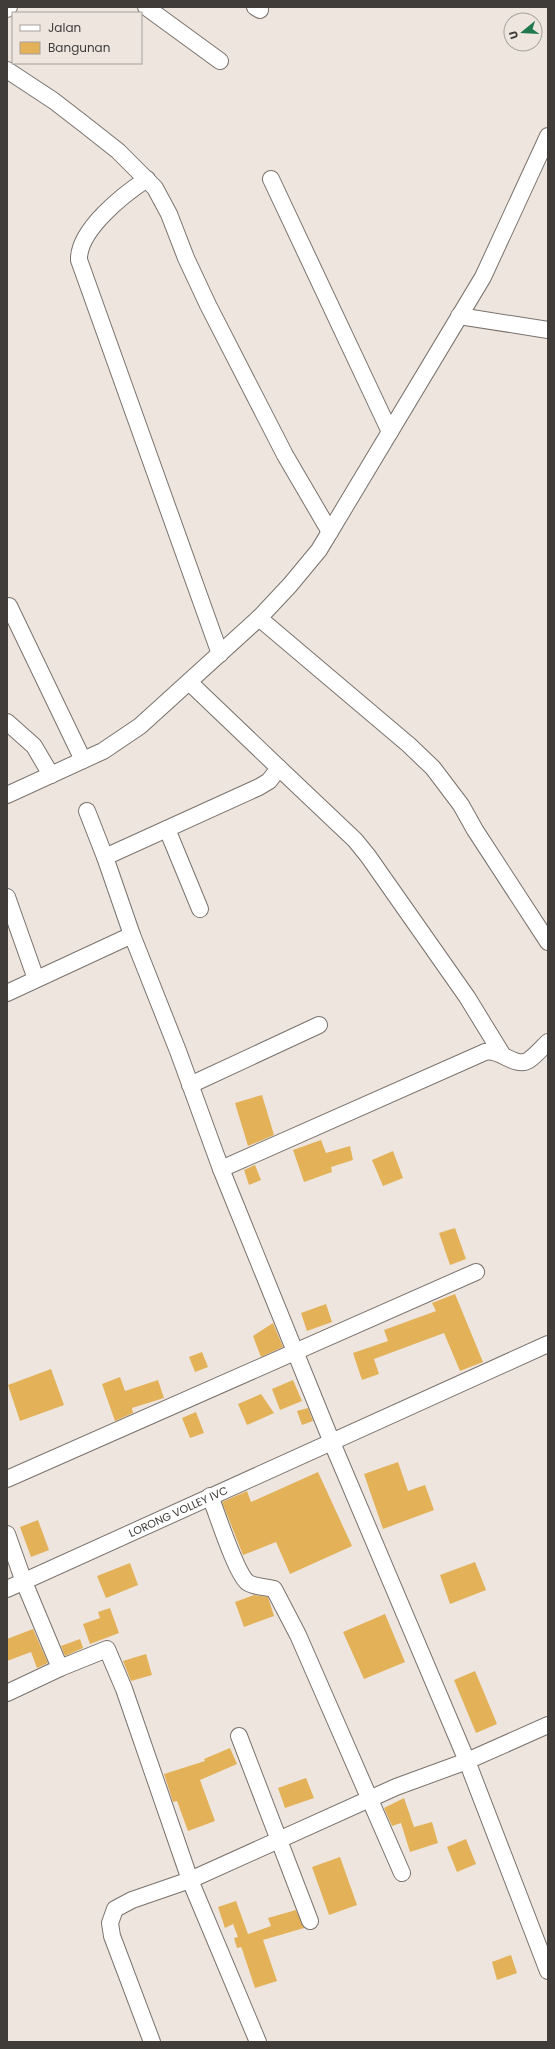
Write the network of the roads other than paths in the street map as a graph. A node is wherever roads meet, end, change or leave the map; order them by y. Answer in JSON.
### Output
{"nodes":[{"id":1,"x":9,"y":7,"type":"edge"},
{"id":2,"x":146,"y":7,"type":"edge"},
{"id":3,"x":7,"y":9,"type":"edge"},
{"id":4,"x":220,"y":61,"type":"dead end"},
{"id":5,"x":7,"y":70,"type":"edge"},
{"id":6,"x":548,"y":136,"type":"edge"},
{"id":7,"x":147,"y":179,"type":"junction"},
{"id":8,"x":271,"y":179,"type":"dead end"},
{"id":9,"x":459,"y":316,"type":"junction"},
{"id":10,"x":548,"y":330,"type":"edge"},
{"id":11,"x":390,"y":432,"type":"junction"},
{"id":12,"x":330,"y":532,"type":"junction"},
{"id":13,"x":9,"y":606,"type":"dead end"},
{"id":14,"x":259,"y":618,"type":"junction"},
{"id":15,"x":220,"y":654,"type":"junction"},
{"id":16,"x":189,"y":682,"type":"junction"},
{"id":17,"x":7,"y":722,"type":"edge"},
{"id":18,"x":83,"y":760,"type":"junction"},
{"id":19,"x":279,"y":768,"type":"junction"},
{"id":20,"x":51,"y":775,"type":"junction"},
{"id":21,"x":7,"y":795,"type":"edge"},
{"id":22,"x":87,"y":811,"type":"dead end"},
{"id":23,"x":167,"y":829,"type":"junction"},
{"id":24,"x":105,"y":857,"type":"junction"},
{"id":25,"x":7,"y":897,"type":"edge"},
{"id":26,"x":200,"y":909,"type":"dead end"},
{"id":27,"x":132,"y":936,"type":"junction"},
{"id":28,"x":548,"y":942,"type":"edge"},
{"id":29,"x":36,"y":979,"type":"junction"},
{"id":30,"x":7,"y":993,"type":"edge"},
{"id":31,"x":319,"y":1026,"type":"dead end"},
{"id":32,"x":548,"y":1042,"type":"edge"},
{"id":33,"x":502,"y":1054,"type":"junction"},
{"id":34,"x":190,"y":1085,"type":"junction"},
{"id":35,"x":221,"y":1169,"type":"junction"},
{"id":36,"x":476,"y":1272,"type":"dead end"},
{"id":37,"x":548,"y":1344,"type":"edge"},
{"id":38,"x":295,"y":1351,"type":"junction"},
{"id":39,"x":332,"y":1441,"type":"junction"},
{"id":40,"x":7,"y":1479,"type":"edge"},
{"id":41,"x":210,"y":1496,"type":"junction"},
{"id":42,"x":7,"y":1534,"type":"edge"},
{"id":43,"x":24,"y":1582,"type":"junction"},
{"id":44,"x":7,"y":1589,"type":"edge"},
{"id":45,"x":60,"y":1668,"type":"junction"},
{"id":46,"x":7,"y":1693,"type":"edge"},
{"id":47,"x":548,"y":1725,"type":"edge"},
{"id":48,"x":239,"y":1736,"type":"dead end"},
{"id":49,"x":467,"y":1761,"type":"junction"},
{"id":50,"x":370,"y":1799,"type":"junction"},
{"id":51,"x":280,"y":1840,"type":"junction"},
{"id":52,"x":402,"y":1873,"type":"dead end"},
{"id":53,"x":190,"y":1880,"type":"junction"},
{"id":54,"x":310,"y":1921,"type":"dead end"},
{"id":55,"x":548,"y":1971,"type":"edge"},
{"id":56,"x":152,"y":2042,"type":"edge"},
{"id":57,"x":258,"y":2042,"type":"edge"}],
"edges":[{"from":1,"to":3,"type":"street"},
{"from":2,"to":4,"type":"street"},
{"from":5,"to":7,"type":"street"},
{"from":6,"to":9,"type":"street"},
{"from":7,"to":12,"type":"street"},
{"from":7,"to":15,"type":"street"},
{"from":8,"to":11,"type":"street"},
{"from":9,"to":10,"type":"street"},
{"from":9,"to":11,"type":"street"},
{"from":11,"to":12,"type":"street"},
{"from":12,"to":14,"type":"street"},
{"from":13,"to":18,"type":"street"},
{"from":14,"to":15,"type":"street"},
{"from":14,"to":28,"type":"street"},
{"from":15,"to":16,"type":"street"},
{"from":16,"to":18,"type":"street"},
{"from":16,"to":19,"type":"street"},
{"from":17,"to":20,"type":"street"},
{"from":18,"to":20,"type":"street"},
{"from":19,"to":23,"type":"street"},
{"from":19,"to":33,"type":"street"},
{"from":20,"to":21,"type":"street"},
{"from":22,"to":24,"type":"street"},
{"from":23,"to":24,"type":"street"},
{"from":23,"to":26,"type":"street"},
{"from":24,"to":27,"type":"street"},
{"from":25,"to":29,"type":"street"},
{"from":27,"to":29,"type":"street"},
{"from":27,"to":34,"type":"street"},
{"from":29,"to":30,"type":"street"},
{"from":31,"to":34,"type":"street"},
{"from":32,"to":33,"type":"street"},
{"from":33,"to":35,"type":"street"},
{"from":34,"to":35,"type":"street"},
{"from":35,"to":38,"type":"street"},
{"from":36,"to":38,"type":"street"},
{"from":37,"to":39,"type":"street","name":"LORONG VOLLEY IVC"},
{"from":38,"to":39,"type":"street"},
{"from":38,"to":40,"type":"street"},
{"from":39,"to":41,"type":"street","name":"LORONG VOLLEY IVC"},
{"from":39,"to":49,"type":"street"},
{"from":41,"to":43,"type":"street","name":"LORONG VOLLEY IVC"},
{"from":41,"to":50,"type":"street"},
{"from":42,"to":43,"type":"street"},
{"from":43,"to":44,"type":"street","name":"LORONG VOLLEY IVC"},
{"from":43,"to":45,"type":"street"},
{"from":45,"to":46,"type":"street"},
{"from":45,"to":53,"type":"street"},
{"from":47,"to":49,"type":"street"},
{"from":48,"to":51,"type":"street"},
{"from":49,"to":50,"type":"street"},
{"from":49,"to":55,"type":"street"},
{"from":50,"to":51,"type":"street"},
{"from":50,"to":52,"type":"street"},
{"from":51,"to":53,"type":"street"},
{"from":51,"to":54,"type":"street"},
{"from":53,"to":56,"type":"street"},
{"from":53,"to":57,"type":"street"}]}
